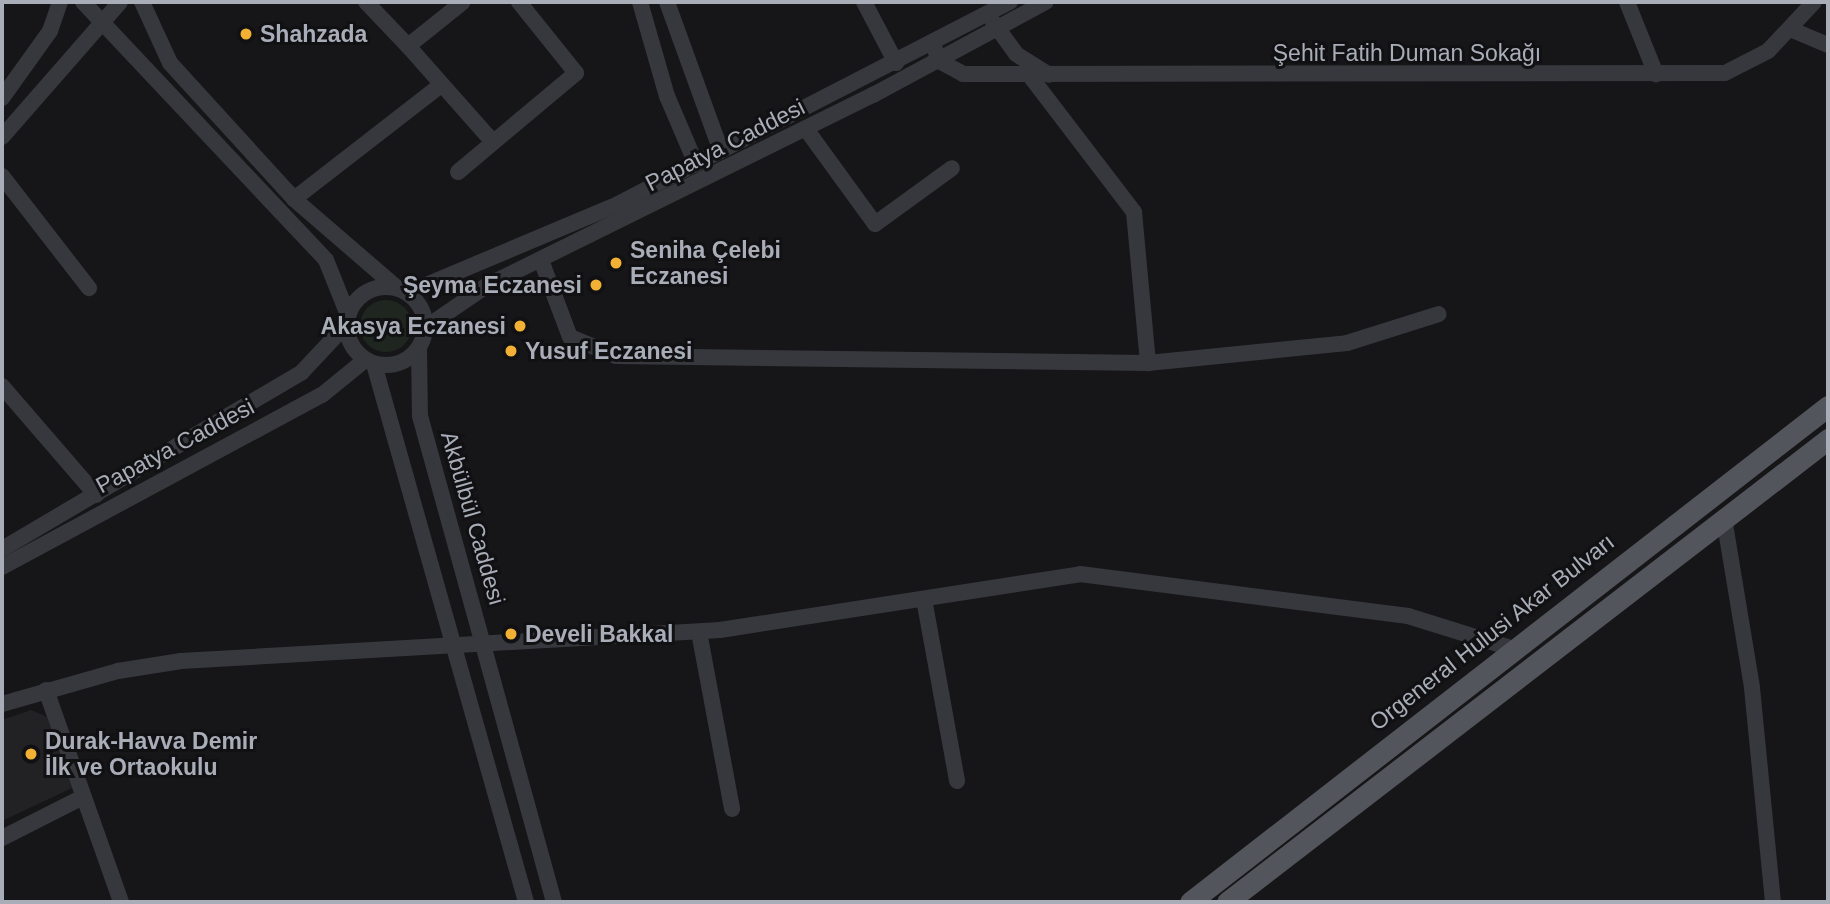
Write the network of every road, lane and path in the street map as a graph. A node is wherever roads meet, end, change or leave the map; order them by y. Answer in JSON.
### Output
{"nodes":[{"id":1,"x":60,"y":2,"type":"edge"},
{"id":2,"x":83,"y":2,"type":"edge"},
{"id":3,"x":120,"y":2,"type":"edge"},
{"id":4,"x":142,"y":2,"type":"edge"},
{"id":5,"x":366,"y":2,"type":"edge"},
{"id":6,"x":463,"y":2,"type":"edge"},
{"id":7,"x":519,"y":2,"type":"edge"},
{"id":8,"x":640,"y":2,"type":"edge"},
{"id":9,"x":667,"y":2,"type":"edge"},
{"id":10,"x":864,"y":2,"type":"edge"},
{"id":11,"x":1010,"y":2,"type":"edge"},
{"id":12,"x":1046,"y":2,"type":"edge"},
{"id":13,"x":1627,"y":2,"type":"edge"},
{"id":14,"x":1814,"y":2,"type":"edge"},
{"id":15,"x":988,"y":14,"type":"junction"},
{"id":16,"x":105,"y":22,"type":"junction"},
{"id":17,"x":997,"y":29,"type":"junction"},
{"id":18,"x":1790,"y":29,"type":"junction"},
{"id":19,"x":933,"y":43,"type":"junction"},
{"id":20,"x":1828,"y":45,"type":"edge"},
{"id":21,"x":408,"y":46,"type":"junction"},
{"id":22,"x":939,"y":61,"type":"junction"},
{"id":23,"x":896,"y":63,"type":"junction"},
{"id":24,"x":1656,"y":74,"type":"junction"},
{"id":25,"x":1030,"y":76,"type":"junction"},
{"id":26,"x":1051,"y":76,"type":"junction"},
{"id":27,"x":442,"y":84,"type":"junction"},
{"id":28,"x":5,"y":86,"type":"edge"},
{"id":29,"x":806,"y":129,"type":"junction"},
{"id":30,"x":2,"y":137,"type":"edge"},
{"id":31,"x":493,"y":142,"type":"junction"},
{"id":32,"x":721,"y":151,"type":"junction"},
{"id":33,"x":696,"y":164,"type":"junction"},
{"id":34,"x":952,"y":168,"type":"dead end"},
{"id":35,"x":458,"y":172,"type":"dead end"},
{"id":36,"x":2,"y":176,"type":"edge"},
{"id":37,"x":294,"y":199,"type":"junction"},
{"id":38,"x":541,"y":260,"type":"junction"},
{"id":39,"x":89,"y":288,"type":"dead end"},
{"id":40,"x":402,"y":290,"type":"junction"},
{"id":41,"x":1439,"y":314,"type":"dead end"},
{"id":42,"x":347,"y":320,"type":"junction"},
{"id":43,"x":425,"y":328,"type":"junction"},
{"id":44,"x":419,"y":348,"type":"junction"},
{"id":45,"x":369,"y":362,"type":"junction"},
{"id":46,"x":1148,"y":363,"type":"junction"},
{"id":47,"x":2,"y":386,"type":"edge"},
{"id":48,"x":1828,"y":407,"type":"edge"},
{"id":49,"x":1828,"y":439,"type":"edge"},
{"id":50,"x":96,"y":495,"type":"junction"},
{"id":51,"x":1724,"y":518,"type":"junction"},
{"id":52,"x":2,"y":549,"type":"edge"},
{"id":53,"x":2,"y":567,"type":"edge"},
{"id":54,"x":924,"y":599,"type":"junction"},
{"id":55,"x":699,"y":632,"type":"junction"},
{"id":56,"x":485,"y":645,"type":"junction"},
{"id":57,"x":457,"y":647,"type":"junction"},
{"id":58,"x":1511,"y":648,"type":"junction"},
{"id":59,"x":46,"y":690,"type":"junction"},
{"id":60,"x":2,"y":704,"type":"edge"},
{"id":61,"x":957,"y":781,"type":"dead end"},
{"id":62,"x":83,"y":797,"type":"junction"},
{"id":63,"x":732,"y":809,"type":"dead end"},
{"id":64,"x":2,"y":838,"type":"edge"},
{"id":65,"x":1236,"y":900,"type":"edge"},
{"id":66,"x":121,"y":902,"type":"edge"},
{"id":67,"x":526,"y":902,"type":"edge"},
{"id":68,"x":554,"y":902,"type":"edge"},
{"id":69,"x":1190,"y":902,"type":"edge"},
{"id":70,"x":1773,"y":902,"type":"edge"}],
"edges":[{"from":1,"to":28,"type":"street"},
{"from":2,"to":16,"type":"street"},
{"from":3,"to":16,"type":"street"},
{"from":4,"to":37,"type":"street"},
{"from":5,"to":21,"type":"street"},
{"from":6,"to":21,"type":"street"},
{"from":7,"to":31,"type":"street"},
{"from":8,"to":33,"type":"street"},
{"from":9,"to":32,"type":"street"},
{"from":10,"to":23,"type":"street"},
{"from":11,"to":15,"type":"street","name":"Papatya Caddesi"},
{"from":12,"to":17,"type":"street","name":"Papatya Caddesi"},
{"from":13,"to":24,"type":"street"},
{"from":14,"to":18,"type":"street","name":"Şehit Fatih Duman Sokağı"},
{"from":15,"to":17,"type":"street"},
{"from":15,"to":19,"type":"street","name":"Papatya Caddesi"},
{"from":16,"to":30,"type":"street"},
{"from":16,"to":42,"type":"street"},
{"from":17,"to":22,"type":"street","name":"Papatya Caddesi"},
{"from":17,"to":26,"type":"street"},
{"from":18,"to":20,"type":"street"},
{"from":18,"to":24,"type":"street","name":"Şehit Fatih Duman Sokağı"},
{"from":19,"to":22,"type":"street"},
{"from":19,"to":23,"type":"street","name":"Papatya Caddesi"},
{"from":21,"to":27,"type":"street"},
{"from":22,"to":25,"type":"street","name":"Şehit Fatih Duman Sokağı"},
{"from":22,"to":29,"type":"street","name":"Papatya Caddesi"},
{"from":23,"to":32,"type":"street","name":"Papatya Caddesi"},
{"from":24,"to":26,"type":"street","name":"Şehit Fatih Duman Sokağı"},
{"from":25,"to":26,"type":"street","name":"Şehit Fatih Duman Sokağı"},
{"from":25,"to":46,"type":"street"},
{"from":27,"to":31,"type":"street"},
{"from":27,"to":37,"type":"street"},
{"from":29,"to":34,"type":"street"},
{"from":29,"to":38,"type":"street","name":"Papatya Caddesi"},
{"from":31,"to":35,"type":"street"},
{"from":32,"to":33,"type":"street","name":"Papatya Caddesi"},
{"from":33,"to":40,"type":"street","name":"Papatya Caddesi"},
{"from":36,"to":39,"type":"street"},
{"from":37,"to":40,"type":"street"},
{"from":38,"to":43,"type":"street","name":"Papatya Caddesi"},
{"from":38,"to":46,"type":"street"},
{"from":40,"to":42,"type":"street"},
{"from":40,"to":43,"type":"street"},
{"from":41,"to":46,"type":"street"},
{"from":42,"to":45,"type":"street"},
{"from":42,"to":50,"type":"street","name":"Papatya Caddesi"},
{"from":43,"to":44,"type":"street"},
{"from":44,"to":45,"type":"street"},
{"from":44,"to":56,"type":"street","name":"Akbülbül Caddesi"},
{"from":45,"to":53,"type":"street","name":"Papatya Caddesi"},
{"from":45,"to":57,"type":"street"},
{"from":47,"to":50,"type":"street"},
{"from":48,"to":58,"type":"main road","name":"Orgeneral Hulusi Akar Bulvarı"},
{"from":49,"to":51,"type":"main road"},
{"from":50,"to":52,"type":"street","name":"Papatya Caddesi"},
{"from":51,"to":65,"type":"main road"},
{"from":51,"to":70,"type":"street"},
{"from":54,"to":55,"type":"street"},
{"from":54,"to":58,"type":"street"},
{"from":54,"to":61,"type":"street"},
{"from":55,"to":56,"type":"street"},
{"from":55,"to":63,"type":"street"},
{"from":56,"to":57,"type":"street"},
{"from":56,"to":68,"type":"street","name":"Akbülbül Caddesi"},
{"from":57,"to":59,"type":"street"},
{"from":57,"to":67,"type":"street"},
{"from":58,"to":69,"type":"main road","name":"Orgeneral Hulusi Akar Bulvarı"},
{"from":59,"to":60,"type":"street"},
{"from":59,"to":62,"type":"street"},
{"from":62,"to":64,"type":"street"},
{"from":62,"to":66,"type":"street"}]}
